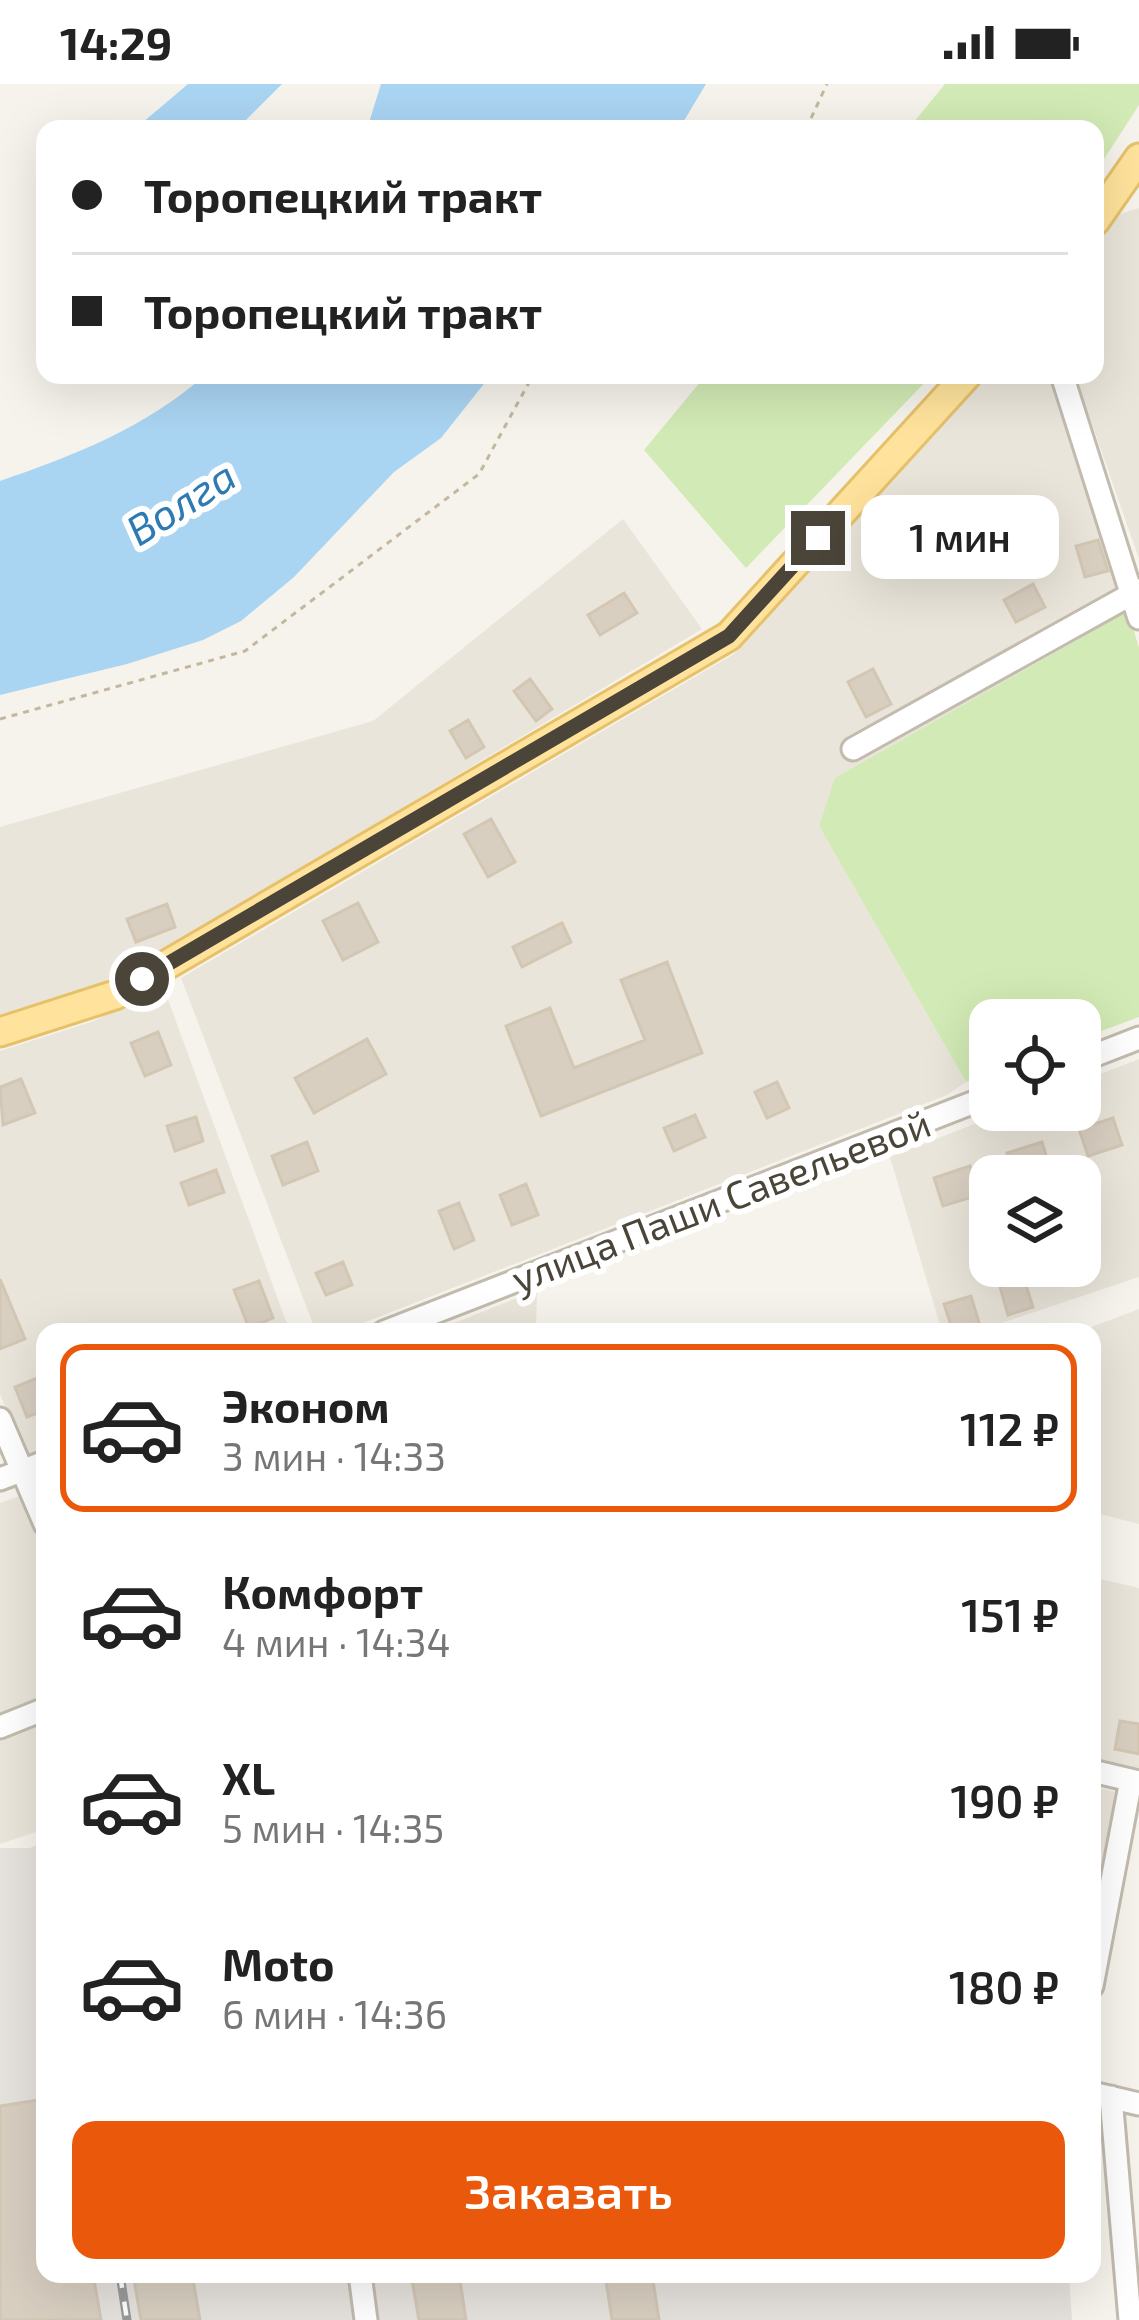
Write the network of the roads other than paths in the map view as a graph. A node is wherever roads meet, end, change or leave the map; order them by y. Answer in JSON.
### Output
{"nodes":[{"id":1,"x":1139,"y":158,"type":"edge"},
{"id":2,"x":1127,"y":190,"type":"edge"},
{"id":3,"x":1104,"y":212,"type":"edge"},
{"id":4,"x":960,"y":384,"type":"edge"},
{"id":5,"x":1065,"y":384,"type":"edge"},
{"id":6,"x":1135,"y":591,"type":"edge"},
{"id":7,"x":1139,"y":618,"type":"edge"},
{"id":8,"x":853,"y":749,"type":"dead end"},
{"id":9,"x":0,"y":1032,"type":"edge"},
{"id":10,"x":1139,"y":1038,"type":"edge"},
{"id":11,"x":1101,"y":1053,"type":"edge"},
{"id":12,"x":969,"y":1104,"type":"edge"},
{"id":13,"x":407,"y":1323,"type":"edge"},
{"id":14,"x":0,"y":1419,"type":"edge"},
{"id":15,"x":11,"y":1475,"type":"edge"},
{"id":16,"x":36,"y":1511,"type":"edge"},
{"id":17,"x":36,"y":1713,"type":"edge"},
{"id":18,"x":0,"y":1727,"type":"edge"},
{"id":19,"x":1101,"y":1774,"type":"edge"},
{"id":20,"x":1135,"y":1781,"type":"edge"},
{"id":21,"x":1101,"y":1943,"type":"edge"},
{"id":22,"x":1101,"y":2095,"type":"edge"},
{"id":23,"x":1139,"y":2104,"type":"edge"},
{"id":24,"x":361,"y":2283,"type":"edge"},
{"id":25,"x":366,"y":2320,"type":"edge"},
{"id":26,"x":1130,"y":2320,"type":"edge"}],
"edges":[{"from":1,"to":2,"type":"main road"},
{"from":2,"to":3,"type":"main road"},
{"from":4,"to":9,"type":"main road"},
{"from":5,"to":6,"type":"street"},
{"from":6,"to":7,"type":"street"},
{"from":6,"to":8,"type":"street"},
{"from":10,"to":11,"type":"street"},
{"from":12,"to":13,"type":"street","name":"улица Паши Савельевой"},
{"from":14,"to":15,"type":"street"},
{"from":15,"to":16,"type":"street"},
{"from":17,"to":18,"type":"street"},
{"from":19,"to":20,"type":"street"},
{"from":20,"to":21,"type":"street"},
{"from":22,"to":23,"type":"street"},
{"from":22,"to":26,"type":"street"},
{"from":24,"to":25,"type":"street"}]}
